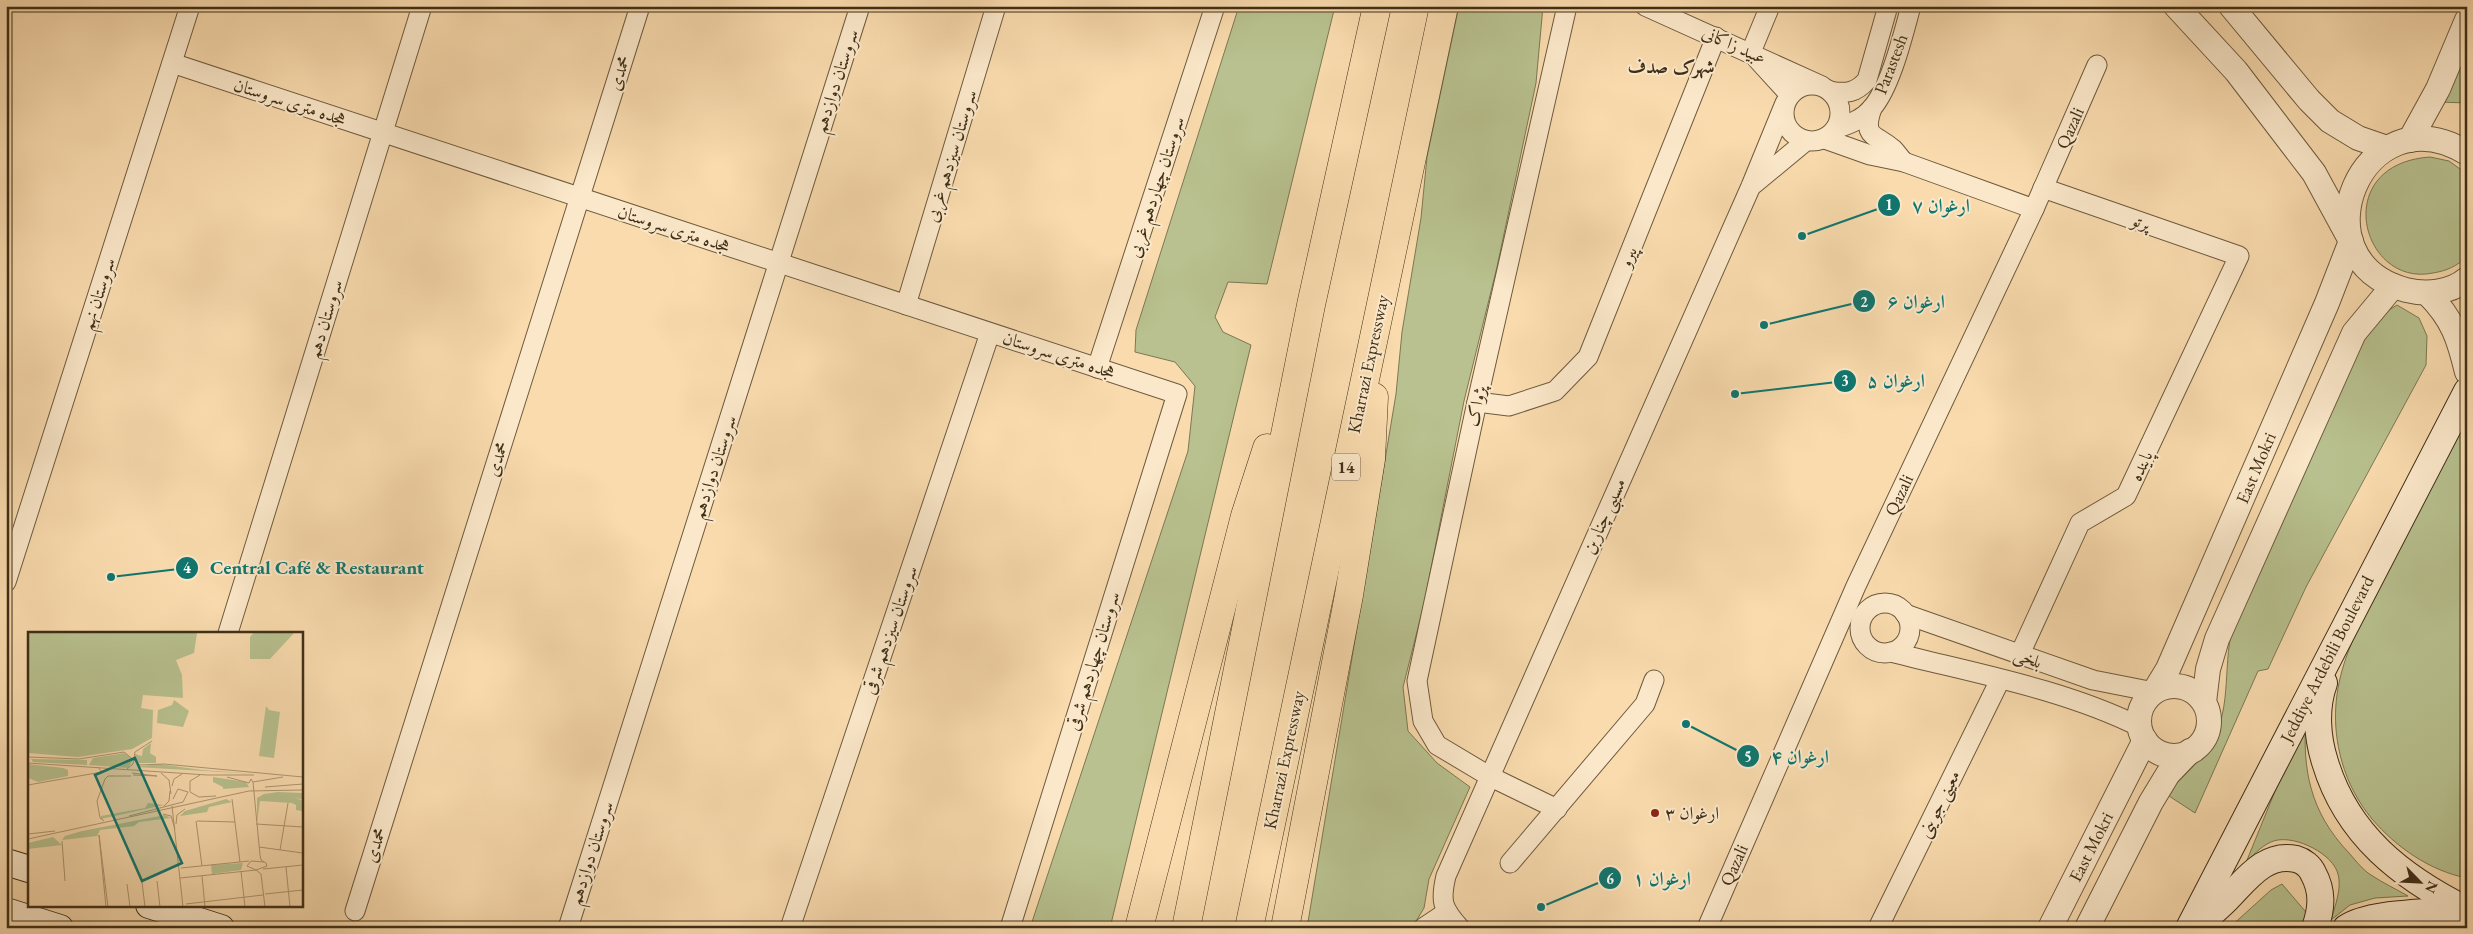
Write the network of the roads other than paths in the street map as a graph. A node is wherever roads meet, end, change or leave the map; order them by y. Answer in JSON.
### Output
{"nodes":[{"id":1,"x":190,"y":6,"type":"edge"},
{"id":2,"x":422,"y":6,"type":"edge"},
{"id":3,"x":640,"y":6,"type":"edge"},
{"id":4,"x":860,"y":6,"type":"edge"},
{"id":5,"x":996,"y":6,"type":"edge"},
{"id":6,"x":1215,"y":6,"type":"edge"},
{"id":7,"x":1377,"y":6,"type":"edge"},
{"id":8,"x":1444,"y":6,"type":"edge"},
{"id":9,"x":1567,"y":6,"type":"edge"},
{"id":10,"x":1645,"y":6,"type":"edge"},
{"id":11,"x":1770,"y":6,"type":"edge"},
{"id":12,"x":1888,"y":6,"type":"edge"},
{"id":13,"x":1911,"y":6,"type":"edge"},
{"id":14,"x":2176,"y":6,"type":"edge"},
{"id":15,"x":2231,"y":6,"type":"edge"},
{"id":16,"x":1669,"y":11,"type":"edge"},
{"id":17,"x":2467,"y":20,"type":"edge"},
{"id":18,"x":1716,"y":37,"type":"junction"},
{"id":19,"x":1751,"y":52,"type":"junction"},
{"id":20,"x":172,"y":63,"type":"junction"},
{"id":21,"x":2097,"y":65,"type":"dead end"},
{"id":22,"x":1826,"y":88,"type":"junction"},
{"id":23,"x":1788,"y":99,"type":"junction"},
{"id":24,"x":1872,"y":108,"type":"junction"},
{"id":25,"x":383,"y":132,"type":"junction"},
{"id":26,"x":1830,"y":134,"type":"junction"},
{"id":27,"x":2410,"y":140,"type":"junction"},
{"id":28,"x":1806,"y":141,"type":"junction"},
{"id":29,"x":2387,"y":148,"type":"junction"},
{"id":30,"x":2467,"y":153,"type":"edge"},
{"id":31,"x":1904,"y":162,"type":"junction"},
{"id":32,"x":1751,"y":186,"type":"junction"},
{"id":33,"x":2043,"y":188,"type":"junction"},
{"id":34,"x":580,"y":198,"type":"junction"},
{"id":35,"x":2034,"y":209,"type":"junction"},
{"id":36,"x":2351,"y":241,"type":"junction"},
{"id":37,"x":2240,"y":256,"type":"joint"},
{"id":38,"x":779,"y":263,"type":"junction"},
{"id":39,"x":2467,"y":279,"type":"edge"},
{"id":40,"x":2393,"y":286,"type":"junction"},
{"id":41,"x":2428,"y":294,"type":"junction"},
{"id":42,"x":906,"y":305,"type":"junction"},
{"id":43,"x":1311,"y":305,"type":"junction"},
{"id":44,"x":1379,"y":308,"type":"junction"},
{"id":45,"x":990,"y":333,"type":"junction"},
{"id":46,"x":1098,"y":368,"type":"junction"},
{"id":47,"x":2467,"y":372,"type":"edge"},
{"id":48,"x":2467,"y":391,"type":"edge"},
{"id":49,"x":1177,"y":394,"type":"joint"},
{"id":50,"x":1477,"y":402,"type":"junction"},
{"id":51,"x":6,"y":582,"type":"edge"},
{"id":52,"x":1852,"y":597,"type":"junction"},
{"id":53,"x":2356,"y":603,"type":"junction"},
{"id":54,"x":1877,"y":604,"type":"junction"},
{"id":55,"x":1905,"y":614,"type":"junction"},
{"id":56,"x":228,"y":632,"type":"edge"},
{"id":57,"x":1834,"y":640,"type":"junction"},
{"id":58,"x":1872,"y":650,"type":"junction"},
{"id":59,"x":1891,"y":652,"type":"junction"},
{"id":60,"x":2020,"y":654,"type":"junction"},
{"id":61,"x":1654,"y":680,"type":"dead end"},
{"id":62,"x":2000,"y":680,"type":"junction"},
{"id":63,"x":2154,"y":692,"type":"junction"},
{"id":64,"x":2204,"y":702,"type":"junction"},
{"id":65,"x":2142,"y":733,"type":"junction"},
{"id":66,"x":2190,"y":752,"type":"junction"},
{"id":67,"x":1489,"y":776,"type":"junction"},
{"id":68,"x":1557,"y":809,"type":"junction"},
{"id":69,"x":1306,"y":822,"type":"junction"},
{"id":70,"x":6,"y":862,"type":"edge"},
{"id":71,"x":1510,"y":863,"type":"dead end"},
{"id":72,"x":28,"y":869,"type":"edge"},
{"id":73,"x":152,"y":906,"type":"edge"},
{"id":74,"x":2466,"y":909,"type":"edge"},
{"id":75,"x":6,"y":911,"type":"edge"},
{"id":76,"x":354,"y":911,"type":"dead end"},
{"id":77,"x":34,"y":912,"type":"edge"},
{"id":78,"x":1447,"y":912,"type":"junction"},
{"id":79,"x":60,"y":928,"type":"edge"},
{"id":80,"x":221,"y":928,"type":"edge"},
{"id":81,"x":568,"y":928,"type":"edge"},
{"id":82,"x":790,"y":928,"type":"edge"},
{"id":83,"x":1010,"y":928,"type":"edge"},
{"id":84,"x":1139,"y":928,"type":"edge"},
{"id":85,"x":1186,"y":928,"type":"edge"},
{"id":86,"x":1249,"y":928,"type":"edge"},
{"id":87,"x":1285,"y":928,"type":"edge"},
{"id":88,"x":1297,"y":928,"type":"edge"},
{"id":89,"x":1423,"y":928,"type":"edge"},
{"id":90,"x":1460,"y":928,"type":"edge"},
{"id":91,"x":1707,"y":928,"type":"edge"},
{"id":92,"x":1878,"y":928,"type":"edge"},
{"id":93,"x":2050,"y":928,"type":"edge"},
{"id":94,"x":2086,"y":928,"type":"edge"},
{"id":95,"x":2189,"y":928,"type":"edge"},
{"id":96,"x":2196,"y":928,"type":"edge"},
{"id":97,"x":2315,"y":928,"type":"edge"},
{"id":98,"x":2346,"y":928,"type":"edge"}],
"edges":[{"from":1,"to":20,"type":"street","name":"سروستان نهم"},
{"from":2,"to":25,"type":"street","name":"سروستان دهم"},
{"from":3,"to":34,"type":"street","name":"محمدی"},
{"from":4,"to":38,"type":"street","name":"سروستان دوازدهم"},
{"from":5,"to":42,"type":"street","name":"سروستان سیزدهم غربی"},
{"from":6,"to":46,"type":"street","name":"سروستان چهاردهم غربی"},
{"from":7,"to":43,"type":"highway"},
{"from":8,"to":44,"type":"highway","name":"Kharrazi Expressway","number":"14"},
{"from":9,"to":50,"type":"street","name":"پژواک"},
{"from":10,"to":16,"type":"street","name":"عبید زاکانی"},
{"from":11,"to":19,"type":"street"},
{"from":12,"to":22,"type":"street","name":"Parastesh"},
{"from":13,"to":24,"type":"street","name":"Parastesh"},
{"from":14,"to":36,"type":"street"},
{"from":15,"to":29,"type":"street"},
{"from":16,"to":18,"type":"street","name":"عبید زاکانی"},
{"from":17,"to":27,"type":"street"},
{"from":18,"to":19,"type":"street","name":"عبید زاکانی"},
{"from":18,"to":50,"type":"street","name":"پیرو"},
{"from":19,"to":22,"type":"street","name":"عبید زاکانی"},
{"from":19,"to":23,"type":"street"},
{"from":20,"to":25,"type":"street","name":"هجده متری سروستان"},
{"from":20,"to":51,"type":"street","name":"سروستان نهم"},
{"from":21,"to":33,"type":"street","name":"Qazali"},
{"from":22,"to":23,"type":"street"},
{"from":22,"to":26,"type":"street"},
{"from":23,"to":28,"type":"street"},
{"from":23,"to":32,"type":"street","name":"مسیبی چناربن"},
{"from":24,"to":26,"type":"street","name":"Parastesh"},
{"from":24,"to":31,"type":"street"},
{"from":25,"to":34,"type":"street","name":"هجده متری سروستان"},
{"from":25,"to":56,"type":"street","name":"سروستان دهم"},
{"from":26,"to":28,"type":"street"},
{"from":26,"to":31,"type":"street"},
{"from":27,"to":29,"type":"street"},
{"from":27,"to":30,"type":"street"},
{"from":28,"to":32,"type":"street"},
{"from":29,"to":36,"type":"street"},
{"from":31,"to":35,"type":"street"},
{"from":32,"to":67,"type":"street","name":"مسیبی چناربن"},
{"from":33,"to":35,"type":"street","name":"Qazali"},
{"from":33,"to":37,"type":"street","name":"پرتو"},
{"from":34,"to":38,"type":"street","name":"هجده متری سروستان"},
{"from":34,"to":76,"type":"street","name":"محمدی"},
{"from":35,"to":52,"type":"street","name":"Qazali"},
{"from":36,"to":40,"type":"street"},
{"from":36,"to":63,"type":"street","name":"East Mokri"},
{"from":37,"to":60,"type":"street","name":"پاینده"},
{"from":38,"to":42,"type":"street","name":"هجده متری سروستان"},
{"from":38,"to":81,"type":"street","name":"سروستان دوازدهم"},
{"from":39,"to":41,"type":"street"},
{"from":40,"to":41,"type":"street"},
{"from":40,"to":64,"type":"street","name":"East Mokri"},
{"from":41,"to":47,"type":"street"},
{"from":42,"to":45,"type":"street","name":"هجده متری سروستان"},
{"from":43,"to":84,"type":"highway"},
{"from":43,"to":85,"type":"highway"},
{"from":44,"to":69,"type":"highway"},
{"from":44,"to":86,"type":"highway","name":"Kharrazi Expressway","number":"14"},
{"from":45,"to":46,"type":"street","name":"هجده متری سروستان"},
{"from":45,"to":82,"type":"street","name":"سروستان سیزدهم شرقی"},
{"from":46,"to":49,"type":"street","name":"هجده متری سروستان"},
{"from":48,"to":53,"type":"main road","name":"Jeddiye Ardebili Boulevard"},
{"from":49,"to":83,"type":"street","name":"سروستان چهاردهم شرقی"},
{"from":50,"to":67,"type":"street","name":"پژواک"},
{"from":52,"to":54,"type":"street"},
{"from":52,"to":57,"type":"street","name":"Qazali"},
{"from":53,"to":74,"type":"main road"},
{"from":53,"to":95,"type":"main road","name":"Jeddiye Ardebili Boulevard"},
{"from":54,"to":55,"type":"street"},
{"from":54,"to":58,"type":"street"},
{"from":55,"to":59,"type":"street"},
{"from":55,"to":60,"type":"street","name":"بلخی"},
{"from":57,"to":58,"type":"street"},
{"from":57,"to":91,"type":"street","name":"Qazali"},
{"from":58,"to":59,"type":"street"},
{"from":59,"to":62,"type":"street","name":"بلخی"},
{"from":60,"to":63,"type":"street","name":"بلخی"},
{"from":61,"to":68,"type":"street"},
{"from":62,"to":65,"type":"street","name":"بلخی"},
{"from":62,"to":92,"type":"street","name":"معینی جوینی"},
{"from":63,"to":64,"type":"street"},
{"from":63,"to":65,"type":"street"},
{"from":64,"to":66,"type":"street"},
{"from":65,"to":66,"type":"street"},
{"from":65,"to":93,"type":"street","name":"East Mokri"},
{"from":66,"to":94,"type":"street","name":"East Mokri"},
{"from":67,"to":68,"type":"street","name":"پژواک"},
{"from":67,"to":78,"type":"street","name":"مسیبی چناربن"},
{"from":68,"to":71,"type":"street"},
{"from":69,"to":87,"type":"highway"},
{"from":69,"to":88,"type":"highway"},
{"from":70,"to":72,"type":"main road"},
{"from":73,"to":80,"type":"main road"},
{"from":74,"to":98,"type":"main road"},
{"from":75,"to":77,"type":"main road"},
{"from":77,"to":79,"type":"main road"},
{"from":78,"to":89,"type":"street"},
{"from":78,"to":90,"type":"street","name":"مسیبی چناربن"},
{"from":96,"to":97,"type":"main road"}]}
